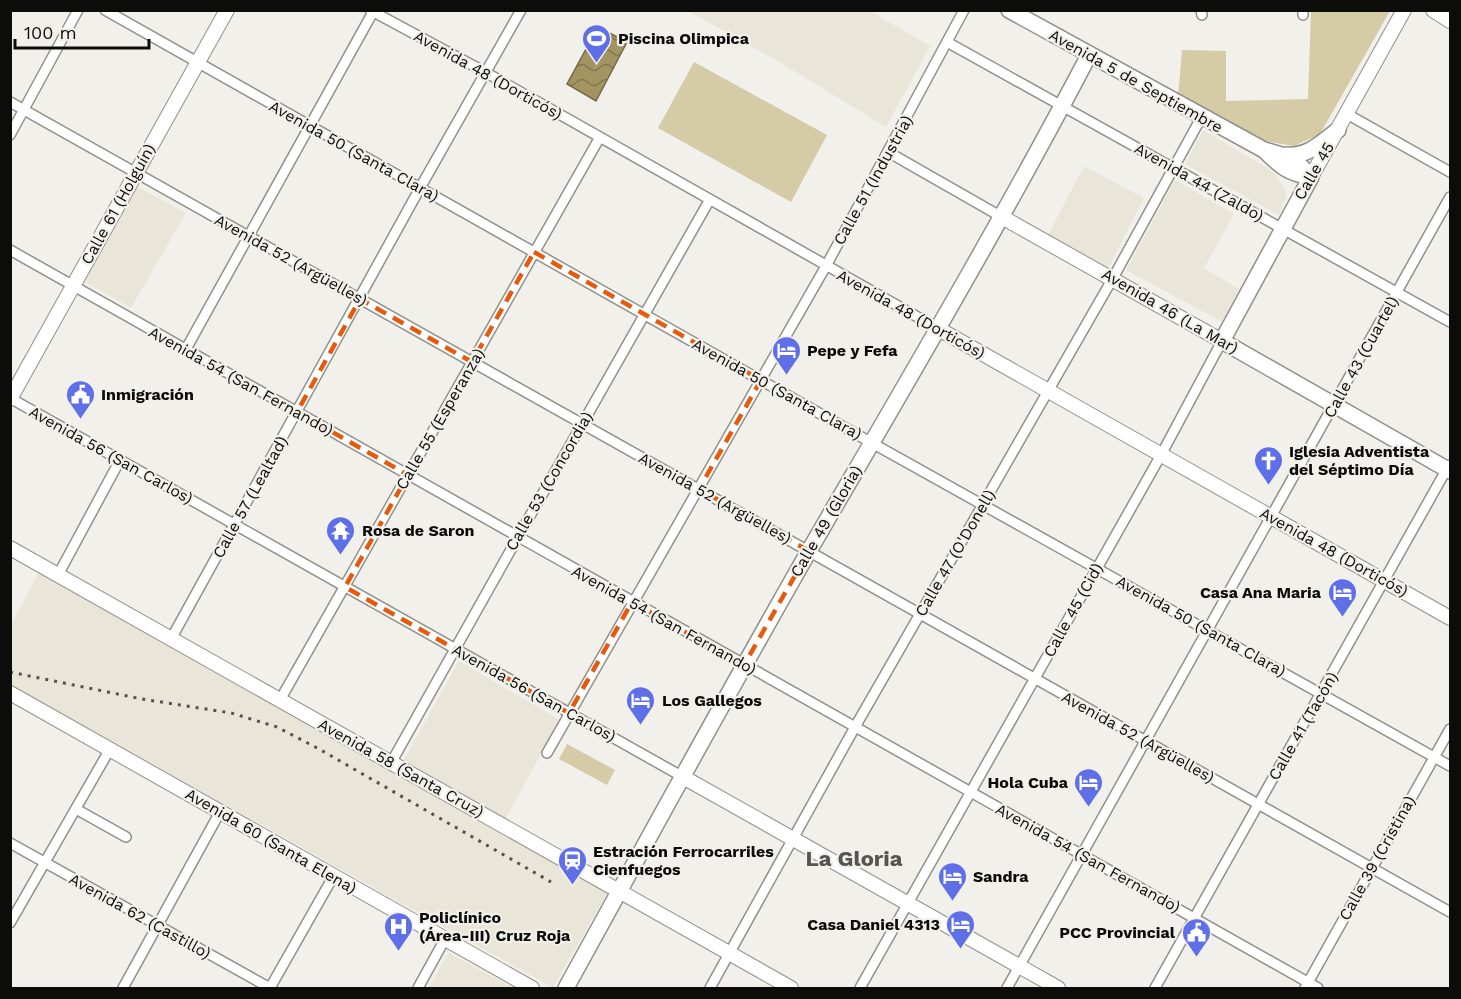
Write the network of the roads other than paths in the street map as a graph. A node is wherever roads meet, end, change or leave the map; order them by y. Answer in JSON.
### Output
{"nodes":[{"id":1,"x":78,"y":10,"type":"edge"},
{"id":2,"x":105,"y":10,"type":"edge"},
{"id":3,"x":227,"y":10,"type":"edge"},
{"id":4,"x":521,"y":10,"type":"edge"},
{"id":5,"x":964,"y":10,"type":"edge"},
{"id":6,"x":1010,"y":10,"type":"edge"},
{"id":7,"x":1404,"y":10,"type":"edge"},
{"id":8,"x":1433,"y":10,"type":"edge"},
{"id":9,"x":372,"y":11,"type":"edge"},
{"id":10,"x":1450,"y":21,"type":"edge"},
{"id":11,"x":947,"y":42,"type":"junction"},
{"id":12,"x":1066,"y":42,"type":"junction"},
{"id":13,"x":1089,"y":55,"type":"junction"},
{"id":14,"x":198,"y":63,"type":"junction"},
{"id":15,"x":1112,"y":67,"type":"junction"},
{"id":16,"x":485,"y":72,"type":"junction"},
{"id":17,"x":1075,"y":81,"type":"junction"},
{"id":18,"x":10,"y":102,"type":"edge"},
{"id":19,"x":1062,"y":106,"type":"junction"},
{"id":20,"x":24,"y":110,"type":"junction"},
{"id":21,"x":1347,"y":114,"type":"junction"},
{"id":22,"x":1201,"y":118,"type":"junction"},
{"id":23,"x":309,"y":126,"type":"junction"},
{"id":24,"x":1338,"y":130,"type":"junction"},
{"id":25,"x":10,"y":135,"type":"edge"},
{"id":26,"x":600,"y":137,"type":"junction"},
{"id":27,"x":888,"y":152,"type":"junction"},
{"id":28,"x":1284,"y":161,"type":"junction"},
{"id":29,"x":1174,"y":169,"type":"junction"},
{"id":30,"x":1450,"y":172,"type":"edge"},
{"id":31,"x":136,"y":173,"type":"junction"},
{"id":32,"x":1311,"y":177,"type":"junction"},
{"id":33,"x":420,"y":188,"type":"junction"},
{"id":34,"x":1450,"y":197,"type":"edge"},
{"id":35,"x":710,"y":201,"type":"junction"},
{"id":36,"x":1293,"y":209,"type":"junction"},
{"id":37,"x":1000,"y":216,"type":"junction"},
{"id":38,"x":1282,"y":229,"type":"junction"},
{"id":39,"x":249,"y":237,"type":"junction"},
{"id":40,"x":10,"y":250,"type":"edge"},
{"id":41,"x":534,"y":252,"type":"junction"},
{"id":42,"x":826,"y":266,"type":"junction"},
{"id":43,"x":1113,"y":279,"type":"junction"},
{"id":44,"x":73,"y":285,"type":"junction"},
{"id":45,"x":1397,"y":292,"type":"junction"},
{"id":46,"x":360,"y":299,"type":"junction"},
{"id":47,"x":645,"y":315,"type":"junction"},
{"id":48,"x":1450,"y":322,"type":"edge"},
{"id":49,"x":937,"y":328,"type":"junction"},
{"id":50,"x":1222,"y":341,"type":"junction"},
{"id":51,"x":186,"y":349,"type":"junction"},
{"id":52,"x":472,"y":362,"type":"junction"},
{"id":53,"x":761,"y":380,"type":"junction"},
{"id":54,"x":1048,"y":391,"type":"junction"},
{"id":55,"x":11,"y":398,"type":"edge"},
{"id":56,"x":1334,"y":405,"type":"junction"},
{"id":57,"x":297,"y":412,"type":"junction"},
{"id":58,"x":582,"y":424,"type":"junction"},
{"id":59,"x":872,"y":443,"type":"junction"},
{"id":60,"x":1161,"y":454,"type":"junction"},
{"id":61,"x":120,"y":460,"type":"junction"},
{"id":62,"x":1449,"y":467,"type":"edge"},
{"id":63,"x":408,"y":475,"type":"junction"},
{"id":64,"x":699,"y":489,"type":"junction"},
{"id":65,"x":983,"y":505,"type":"junction"},
{"id":66,"x":1271,"y":517,"type":"junction"},
{"id":67,"x":235,"y":525,"type":"junction"},
{"id":68,"x":518,"y":537,"type":"junction"},
{"id":69,"x":10,"y":548,"type":"edge"},
{"id":70,"x":809,"y":551,"type":"junction"},
{"id":71,"x":1097,"y":568,"type":"junction"},
{"id":72,"x":58,"y":575,"type":"junction"},
{"id":73,"x":1383,"y":580,"type":"junction"},
{"id":74,"x":345,"y":587,"type":"junction"},
{"id":75,"x":632,"y":602,"type":"junction"},
{"id":76,"x":919,"y":614,"type":"junction"},
{"id":77,"x":1450,"y":618,"type":"edge"},
{"id":78,"x":1208,"y":630,"type":"junction"},
{"id":79,"x":171,"y":639,"type":"junction"},
{"id":80,"x":456,"y":649,"type":"junction"},
{"id":81,"x":744,"y":665,"type":"junction"},
{"id":82,"x":1035,"y":678,"type":"junction"},
{"id":83,"x":10,"y":693,"type":"edge"},
{"id":84,"x":1322,"y":693,"type":"junction"},
{"id":85,"x":280,"y":700,"type":"junction"},
{"id":86,"x":569,"y":713,"type":"junction"},
{"id":87,"x":855,"y":727,"type":"junction"},
{"id":88,"x":1450,"y":729,"type":"edge"},
{"id":89,"x":1146,"y":741,"type":"junction"},
{"id":90,"x":110,"y":749,"type":"junction"},
{"id":91,"x":547,"y":753,"type":"dead end"},
{"id":92,"x":1434,"y":757,"type":"junction"},
{"id":93,"x":391,"y":763,"type":"junction"},
{"id":94,"x":1450,"y":766,"type":"edge"},
{"id":95,"x":683,"y":777,"type":"junction"},
{"id":96,"x":970,"y":792,"type":"junction"},
{"id":97,"x":1258,"y":804,"type":"junction"},
{"id":98,"x":76,"y":809,"type":"junction"},
{"id":99,"x":220,"y":812,"type":"junction"},
{"id":100,"x":126,"y":837,"type":"dead end"},
{"id":101,"x":792,"y":839,"type":"junction"},
{"id":102,"x":10,"y":843,"type":"edge"},
{"id":103,"x":1082,"y":855,"type":"junction"},
{"id":104,"x":45,"y":862,"type":"junction"},
{"id":105,"x":1372,"y":868,"type":"junction"},
{"id":106,"x":333,"y":877,"type":"junction"},
{"id":107,"x":619,"y":892,"type":"junction"},
{"id":108,"x":908,"y":904,"type":"junction"},
{"id":109,"x":1450,"y":912,"type":"edge"},
{"id":110,"x":1194,"y":918,"type":"junction"},
{"id":111,"x":10,"y":923,"type":"edge"},
{"id":112,"x":158,"y":926,"type":"junction"},
{"id":113,"x":445,"y":939,"type":"junction"},
{"id":114,"x":729,"y":954,"type":"junction"},
{"id":115,"x":1019,"y":967,"type":"junction"},
{"id":116,"x":1306,"y":986,"type":"edge"},
{"id":117,"x":123,"y":988,"type":"edge"},
{"id":118,"x":270,"y":988,"type":"edge"},
{"id":119,"x":418,"y":988,"type":"edge"},
{"id":120,"x":532,"y":988,"type":"edge"},
{"id":121,"x":566,"y":988,"type":"edge"},
{"id":122,"x":710,"y":988,"type":"edge"},
{"id":123,"x":791,"y":988,"type":"edge"},
{"id":124,"x":860,"y":988,"type":"edge"},
{"id":125,"x":1007,"y":988,"type":"edge"},
{"id":126,"x":1058,"y":988,"type":"edge"},
{"id":127,"x":1155,"y":988,"type":"edge"},
{"id":128,"x":1318,"y":988,"type":"edge"}],
"edges":[{"from":1,"to":20,"type":"street"},
{"from":2,"to":14,"type":"street","name":"Avenida 50 (Santa Clara)"},
{"from":3,"to":14,"type":"street","name":"Calle 61 (Holguín)"},
{"from":4,"to":16,"type":"street","name":"Calle 57 (Lealtad)"},
{"from":5,"to":11,"type":"street","name":"Calle 51 (Industria)"},
{"from":6,"to":12,"type":"main road","name":"Avenida 5 de Septiembre"},
{"from":7,"to":21,"type":"street"},
{"from":8,"to":10,"type":"street"},
{"from":9,"to":16,"type":"street","name":"Avenida 48 (Dorticós)"},
{"from":9,"to":23,"type":"street"},
{"from":11,"to":19,"type":"street","name":"Avenida 44 (Zaldo)"},
{"from":11,"to":27,"type":"street","name":"Calle 51 (Industria)"},
{"from":12,"to":13,"type":"main road","name":"Avenida 5 de Septiembre"},
{"from":12,"to":17,"type":"main road"},
{"from":13,"to":15,"type":"main road","name":"Avenida 5 de Septiembre"},
{"from":13,"to":17,"type":"main road","name":"Calle 49 (Gloria)"},
{"from":14,"to":23,"type":"street","name":"Avenida 50 (Santa Clara)"},
{"from":14,"to":31,"type":"street","name":"Calle 61 (Holguín)"},
{"from":15,"to":17,"type":"main road"},
{"from":15,"to":22,"type":"main road","name":"Avenida 5 de Septiembre"},
{"from":16,"to":26,"type":"street","name":"Avenida 48 (Dorticós)"},
{"from":16,"to":33,"type":"street","name":"Calle 57 (Lealtad)"},
{"from":17,"to":19,"type":"main road","name":"Calle 49 (Gloria)"},
{"from":18,"to":20,"type":"street","name":"Avenida 52 (Argüelles)"},
{"from":19,"to":29,"type":"street","name":"Avenida 44 (Zaldo)"},
{"from":19,"to":37,"type":"main road","name":"Calle 49 (Gloria)"},
{"from":20,"to":25,"type":"street"},
{"from":20,"to":31,"type":"street","name":"Avenida 52 (Argüelles)"},
{"from":21,"to":24,"type":"street","name":"Calle 45"},
{"from":21,"to":30,"type":"street"},
{"from":22,"to":28,"type":"main road","name":"Avenida 5 de Septiembre"},
{"from":22,"to":29,"type":"street","name":"Calle 47 (O'Donell)"},
{"from":23,"to":33,"type":"street","name":"Avenida 50 (Santa Clara)"},
{"from":23,"to":39,"type":"street"},
{"from":24,"to":28,"type":"main road"},
{"from":24,"to":32,"type":"street","name":"Calle 45"},
{"from":26,"to":35,"type":"street","name":"Avenida 48 (Dorticós)"},
{"from":26,"to":41,"type":"street","name":"Calle 55 (Esperanza)"},
{"from":27,"to":37,"type":"street","name":"Avenida 46 (La Mar)"},
{"from":27,"to":42,"type":"street","name":"Calle 51 (Industria)"},
{"from":28,"to":32,"type":"main road","name":"Avenida 5 de Septiembre"},
{"from":28,"to":36,"type":"main road"},
{"from":29,"to":38,"type":"street","name":"Avenida 44 (Zaldo)"},
{"from":29,"to":43,"type":"street","name":"Calle 47 (O'Donell)"},
{"from":31,"to":39,"type":"street","name":"Avenida 52 (Argüelles)"},
{"from":31,"to":44,"type":"street","name":"Calle 61 (Holguín)"},
{"from":32,"to":36,"type":"main road","name":"Calle 45"},
{"from":33,"to":41,"type":"street","name":"Avenida 50 (Santa Clara)"},
{"from":33,"to":46,"type":"street","name":"Calle 57 (Lealtad)"},
{"from":34,"to":45,"type":"street","name":"Calle 43 (Cuartel)"},
{"from":35,"to":42,"type":"street","name":"Avenida 48 (Dorticós)"},
{"from":35,"to":47,"type":"street","name":"Calle 53 (Concordia)"},
{"from":36,"to":38,"type":"main road","name":"Calle 45"},
{"from":37,"to":43,"type":"street","name":"Avenida 46 (La Mar)"},
{"from":37,"to":49,"type":"main road","name":"Calle 49 (Gloria)"},
{"from":38,"to":45,"type":"street","name":"Avenida 44 (Zaldo)"},
{"from":38,"to":50,"type":"main road","name":"Calle 45 (Cid)"},
{"from":39,"to":46,"type":"street","name":"Avenida 52 (Argüelles)"},
{"from":39,"to":51,"type":"street"},
{"from":40,"to":44,"type":"street","name":"Avenida 54 (San Fernando)"},
{"from":41,"to":47,"type":"street","name":"Avenida 50 (Santa Clara)"},
{"from":41,"to":52,"type":"street","name":"Calle 55 (Esperanza)"},
{"from":42,"to":49,"type":"street","name":"Avenida 48 (Dorticós)"},
{"from":42,"to":53,"type":"street","name":"Calle 51 (Industria)"},
{"from":43,"to":50,"type":"street","name":"Avenida 46 (La Mar)"},
{"from":43,"to":54,"type":"street","name":"Calle 47 (O'Donell)"},
{"from":44,"to":51,"type":"street","name":"Avenida 54 (San Fernando)"},
{"from":44,"to":55,"type":"street","name":"Calle 61 (Holguín)"},
{"from":45,"to":48,"type":"street","name":"Avenida 44 (Zaldo)"},
{"from":45,"to":56,"type":"street","name":"Calle 43 (Cuartel)"},
{"from":46,"to":52,"type":"street","name":"Avenida 52 (Argüelles)"},
{"from":46,"to":57,"type":"street","name":"Calle 57 (Lealtad)"},
{"from":47,"to":53,"type":"street","name":"Avenida 50 (Santa Clara)"},
{"from":47,"to":58,"type":"street","name":"Calle 53 (Concordia)"},
{"from":49,"to":54,"type":"street","name":"Avenida 48 (Dorticós)"},
{"from":49,"to":59,"type":"main road","name":"Calle 49 (Gloria)"},
{"from":50,"to":56,"type":"main road","name":"Avenida 46 (La Mar)"},
{"from":50,"to":60,"type":"street","name":"Calle 45 (Cid)"},
{"from":51,"to":57,"type":"street","name":"Avenida 54 (San Fernando)"},
{"from":52,"to":58,"type":"street","name":"Avenida 52 (Argüelles)"},
{"from":52,"to":63,"type":"street","name":"Calle 55 (Esperanza)"},
{"from":53,"to":59,"type":"street","name":"Avenida 50 (Santa Clara)"},
{"from":53,"to":64,"type":"street","name":"Calle 51 (Industria)"},
{"from":54,"to":60,"type":"street","name":"Avenida 48 (Dorticós)"},
{"from":54,"to":65,"type":"street","name":"Calle 47 (O'Donell)"},
{"from":55,"to":61,"type":"street","name":"Avenida 56 (San Carlos)"},
{"from":56,"to":62,"type":"main road","name":"Avenida 46 (La Mar)"},
{"from":56,"to":66,"type":"street","name":"Calle 43 (Cuartel)"},
{"from":57,"to":63,"type":"street","name":"Avenida 54 (San Fernando)"},
{"from":57,"to":67,"type":"street","name":"Calle 57 (Lealtad)"},
{"from":58,"to":64,"type":"street","name":"Avenida 52 (Argüelles)"},
{"from":58,"to":68,"type":"street","name":"Calle 53 (Concordia)"},
{"from":59,"to":65,"type":"street","name":"Avenida 50 (Santa Clara)"},
{"from":59,"to":70,"type":"main road","name":"Calle 49 (Gloria)"},
{"from":60,"to":66,"type":"street","name":"Avenida 48 (Dorticós)"},
{"from":60,"to":71,"type":"street","name":"Calle 45 (Cid)"},
{"from":61,"to":67,"type":"street","name":"Avenida 56 (San Carlos)"},
{"from":61,"to":72,"type":"street"},
{"from":62,"to":73,"type":"street","name":"Calle 41 (Tacón)"},
{"from":63,"to":68,"type":"street","name":"Avenida 54 (San Fernando)"},
{"from":63,"to":74,"type":"street","name":"Calle 55 (Esperanza)"},
{"from":64,"to":70,"type":"street","name":"Avenida 52 (Argüelles)"},
{"from":64,"to":75,"type":"street","name":"Calle 51 (Industria)"},
{"from":65,"to":71,"type":"street","name":"Avenida 50 (Santa Clara)"},
{"from":65,"to":76,"type":"street","name":"Calle 47 (O'Donell)"},
{"from":66,"to":73,"type":"street","name":"Avenida 48 (Dorticós)"},
{"from":66,"to":78,"type":"street","name":"Calle 43 (Cuartel)"},
{"from":67,"to":74,"type":"street","name":"Avenida 56 (San Carlos)"},
{"from":67,"to":79,"type":"street","name":"Calle 57 (Lealtad)"},
{"from":68,"to":75,"type":"street","name":"Avenida 54 (San Fernando)"},
{"from":68,"to":80,"type":"street","name":"Calle 53 (Concordia)"},
{"from":69,"to":72,"type":"street","name":"Avenida 58 (Santa Cruz)"},
{"from":70,"to":76,"type":"street","name":"Avenida 52 (Argüelles)"},
{"from":70,"to":81,"type":"main road","name":"Calle 49 (Gloria)"},
{"from":71,"to":78,"type":"street","name":"Avenida 50 (Santa Clara)"},
{"from":71,"to":82,"type":"street","name":"Calle 45 (Cid)"},
{"from":72,"to":79,"type":"street","name":"Avenida 58 (Santa Cruz)"},
{"from":73,"to":77,"type":"street","name":"Avenida 48 (Dorticós)"},
{"from":73,"to":84,"type":"street","name":"Calle 41 (Tacón)"},
{"from":74,"to":80,"type":"street","name":"Avenida 56 (San Carlos)"},
{"from":74,"to":85,"type":"street","name":"Calle 55 (Esperanza)"},
{"from":75,"to":81,"type":"street","name":"Avenida 54 (San Fernando)"},
{"from":75,"to":86,"type":"street","name":"Calle 51 (Industria)"},
{"from":76,"to":82,"type":"street","name":"Avenida 52 (Argüelles)"},
{"from":76,"to":87,"type":"street","name":"Calle 47 (O'Donell)"},
{"from":78,"to":84,"type":"street","name":"Avenida 50 (Santa Clara)"},
{"from":78,"to":89,"type":"street","name":"Calle 43 (Cuartel)"},
{"from":79,"to":85,"type":"street","name":"Avenida 58 (Santa Cruz)"},
{"from":80,"to":86,"type":"street","name":"Avenida 56 (San Carlos)"},
{"from":80,"to":93,"type":"street","name":"Calle 53 (Concordia)"},
{"from":81,"to":87,"type":"street","name":"Avenida 54 (San Fernando)"},
{"from":81,"to":95,"type":"main road","name":"Calle 49 (Gloria)"},
{"from":82,"to":89,"type":"street","name":"Avenida 52 (Argüelles)"},
{"from":82,"to":96,"type":"street","name":"Calle 45 (Cid)"},
{"from":83,"to":90,"type":"street","name":"Avenida 60 (Santa Elena)"},
{"from":84,"to":92,"type":"street","name":"Avenida 50 (Santa Clara)"},
{"from":84,"to":97,"type":"street","name":"Calle 41 (Tacón)"},
{"from":85,"to":93,"type":"street","name":"Avenida 58 (Santa Cruz)"},
{"from":86,"to":91,"type":"street","name":"Calle 51 (Industria)"},
{"from":86,"to":95,"type":"street","name":"Avenida 56 (San Carlos)"},
{"from":87,"to":96,"type":"street","name":"Avenida 54 (San Fernando)"},
{"from":87,"to":101,"type":"street","name":"Calle 47 (O'Donell)"},
{"from":88,"to":92,"type":"street","name":"Calle 39 (Cristina)"},
{"from":89,"to":97,"type":"street","name":"Avenida 52 (Argüelles)"},
{"from":89,"to":103,"type":"street","name":"Calle 43 (Cuartel)"},
{"from":90,"to":98,"type":"street"},
{"from":90,"to":99,"type":"street","name":"Avenida 60 (Santa Elena)"},
{"from":92,"to":94,"type":"street","name":"Avenida 50 (Santa Clara)"},
{"from":92,"to":105,"type":"street","name":"Calle 39 (Cristina)"},
{"from":93,"to":107,"type":"street","name":"Avenida 58 (Santa Cruz)"},
{"from":95,"to":101,"type":"street","name":"Avenida 56 (San Carlos)"},
{"from":95,"to":107,"type":"main road","name":"Calle 49 (Gloria)"},
{"from":96,"to":103,"type":"street","name":"Avenida 54 (San Fernando)"},
{"from":96,"to":108,"type":"street","name":"Calle 45 (Cid)"},
{"from":97,"to":105,"type":"street","name":"Avenida 52 (Argüelles)"},
{"from":97,"to":110,"type":"street","name":"Calle 41 (Tacón)"},
{"from":98,"to":100,"type":"street"},
{"from":98,"to":104,"type":"street"},
{"from":99,"to":106,"type":"street","name":"Avenida 60 (Santa Elena)"},
{"from":99,"to":112,"type":"street"},
{"from":101,"to":108,"type":"street","name":"Avenida 56 (San Carlos)"},
{"from":101,"to":114,"type":"street","name":"Calle 47 (O'Donell)"},
{"from":102,"to":104,"type":"street","name":"Avenida 62 (Castillo)"},
{"from":103,"to":110,"type":"street","name":"Avenida 54 (San Fernando)"},
{"from":103,"to":115,"type":"street","name":"Calle 43 (Cuartel)"},
{"from":104,"to":111,"type":"street"},
{"from":104,"to":112,"type":"street","name":"Avenida 62 (Castillo)"},
{"from":105,"to":109,"type":"street","name":"Avenida 52 (Argüelles)"},
{"from":105,"to":116,"type":"street","name":"Calle 39 (Cristina)"},
{"from":106,"to":113,"type":"street","name":"Avenida 60 (Santa Elena)"},
{"from":106,"to":118,"type":"street"},
{"from":107,"to":114,"type":"street","name":"Avenida 58 (Santa Cruz)"},
{"from":107,"to":121,"type":"main road","name":"Calle 49 (Gloria)"},
{"from":108,"to":115,"type":"street","name":"Avenida 56 (San Carlos)"},
{"from":108,"to":124,"type":"street","name":"Calle 45 (Cid)"},
{"from":110,"to":116,"type":"street","name":"Avenida 54 (San Fernando)"},
{"from":110,"to":127,"type":"street","name":"Calle 41 (Tacón)"},
{"from":112,"to":117,"type":"street"},
{"from":112,"to":118,"type":"street","name":"Avenida 62 (Castillo)"},
{"from":113,"to":119,"type":"street"},
{"from":113,"to":120,"type":"street","name":"Avenida 60 (Santa Elena)"},
{"from":114,"to":122,"type":"street","name":"Calle 47 (O'Donell)"},
{"from":114,"to":123,"type":"street","name":"Avenida 58 (Santa Cruz)"},
{"from":115,"to":125,"type":"street","name":"Calle 43 (Cuartel)"},
{"from":115,"to":126,"type":"street","name":"Avenida 56 (San Carlos)"},
{"from":116,"to":128,"type":"street","name":"Avenida 54 (San Fernando)"}]}
